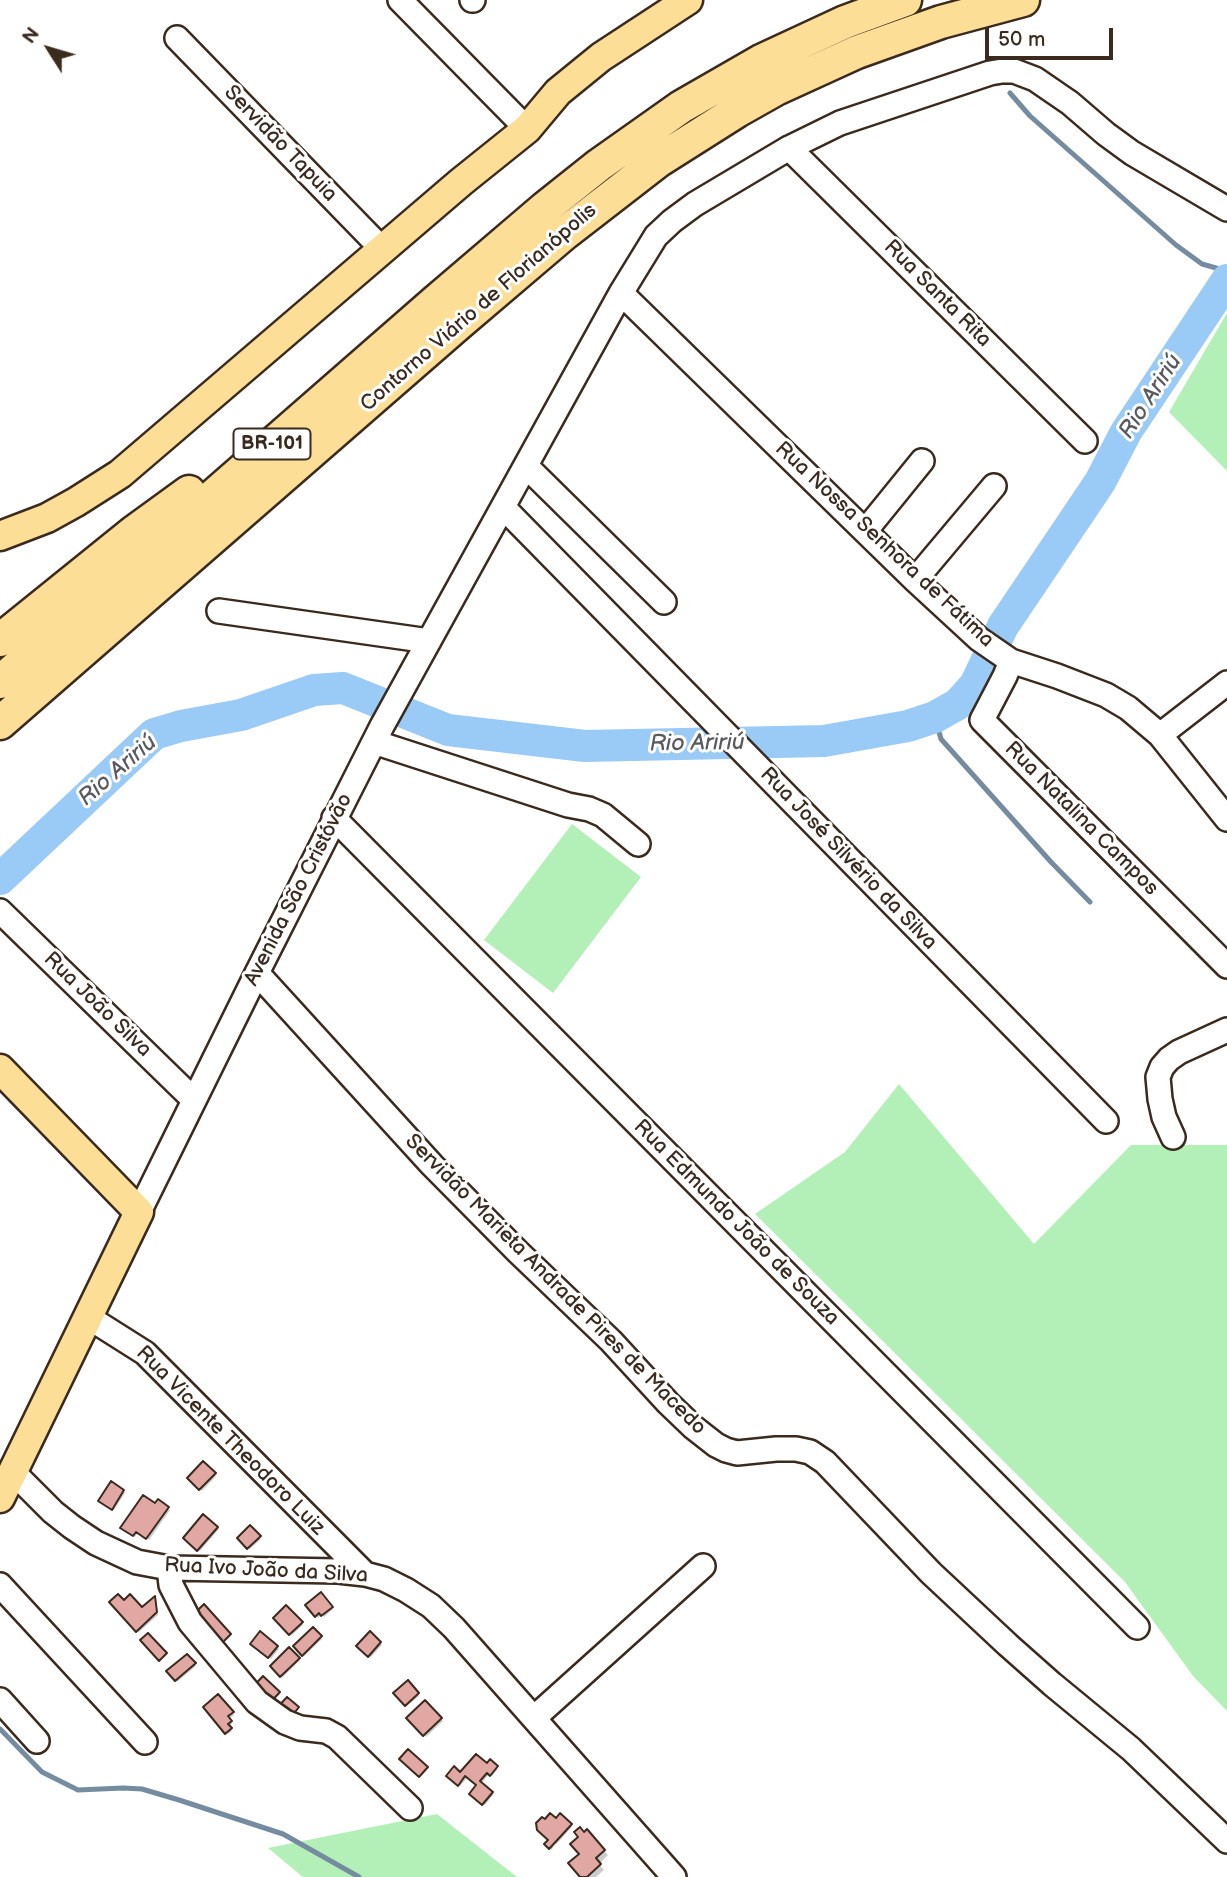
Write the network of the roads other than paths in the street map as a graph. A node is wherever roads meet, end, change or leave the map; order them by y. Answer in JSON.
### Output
{"nodes":[{"id":1,"x":400,"y":0,"type":"edge"},
{"id":2,"x":688,"y":0,"type":"edge"},
{"id":3,"x":905,"y":0,"type":"edge"},
{"id":4,"x":1023,"y":0,"type":"edge"},
{"id":5,"x":177,"y":38,"type":"dead end"},
{"id":6,"x":527,"y":129,"type":"junction"},
{"id":7,"x":789,"y":148,"type":"junction"},
{"id":8,"x":1227,"y":209,"type":"edge"},
{"id":9,"x":382,"y":249,"type":"junction"},
{"id":10,"x":621,"y":293,"type":"junction"},
{"id":11,"x":285,"y":433,"type":"junction"},
{"id":12,"x":1085,"y":441,"type":"dead end"},
{"id":13,"x":922,"y":461,"type":"dead end"},
{"id":14,"x":526,"y":466,"type":"junction"},
{"id":15,"x":994,"y":486,"type":"dead end"},
{"id":16,"x":503,"y":507,"type":"junction"},
{"id":17,"x":866,"y":530,"type":"junction"},
{"id":18,"x":0,"y":536,"type":"edge"},
{"id":19,"x":915,"y":580,"type":"junction"},
{"id":20,"x":664,"y":602,"type":"dead end"},
{"id":21,"x":219,"y":611,"type":"dead end"},
{"id":22,"x":0,"y":640,"type":"edge"},
{"id":23,"x":429,"y":641,"type":"junction"},
{"id":24,"x":1006,"y":658,"type":"junction"},
{"id":25,"x":59,"y":672,"type":"junction"},
{"id":26,"x":0,"y":682,"type":"edge"},
{"id":27,"x":1227,"y":683,"type":"edge"},
{"id":28,"x":0,"y":723,"type":"edge"},
{"id":29,"x":378,"y":734,"type":"junction"},
{"id":30,"x":0,"y":735,"type":"edge"},
{"id":31,"x":1160,"y":735,"type":"junction"},
{"id":32,"x":334,"y":818,"type":"junction"},
{"id":33,"x":1227,"y":820,"type":"edge"},
{"id":34,"x":638,"y":844,"type":"dead end"},
{"id":35,"x":0,"y":911,"type":"edge"},
{"id":36,"x":1227,"y":966,"type":"edge"},
{"id":37,"x":257,"y":973,"type":"junction"},
{"id":38,"x":1227,"y":1030,"type":"edge"},
{"id":39,"x":0,"y":1069,"type":"edge"},
{"id":40,"x":194,"y":1100,"type":"junction"},
{"id":41,"x":1106,"y":1121,"type":"dead end"},
{"id":42,"x":1173,"y":1137,"type":"dead end"},
{"id":43,"x":139,"y":1212,"type":"junction"},
{"id":44,"x":88,"y":1317,"type":"junction"},
{"id":45,"x":13,"y":1472,"type":"junction"},
{"id":46,"x":0,"y":1498,"type":"edge"},
{"id":47,"x":703,"y":1566,"type":"dead end"},
{"id":48,"x":170,"y":1568,"type":"junction"},
{"id":49,"x":365,"y":1574,"type":"junction"},
{"id":50,"x":0,"y":1585,"type":"edge"},
{"id":51,"x":1137,"y":1627,"type":"dead end"},
{"id":52,"x":0,"y":1700,"type":"edge"},
{"id":53,"x":534,"y":1718,"type":"junction"},
{"id":54,"x":37,"y":1741,"type":"dead end"},
{"id":55,"x":145,"y":1742,"type":"dead end"},
{"id":56,"x":410,"y":1808,"type":"dead end"},
{"id":57,"x":1227,"y":1841,"type":"edge"},
{"id":58,"x":674,"y":1877,"type":"edge"}],
"edges":[{"from":1,"to":6,"type":"street"},
{"from":2,"to":6,"type":"main road"},
{"from":3,"to":11,"type":"highway","name":"Contorno Viário de Florianópolis","number":"BR-101"},
{"from":4,"to":25,"type":"highway","name":"Contorno Viário de Florianópolis","number":"BR-101"},
{"from":5,"to":9,"type":"street","name":"Servidão Tapuia"},
{"from":6,"to":9,"type":"main road"},
{"from":7,"to":8,"type":"street","name":"Avenida São Cristóvão"},
{"from":7,"to":10,"type":"street","name":"Avenida São Cristóvão"},
{"from":7,"to":12,"type":"street","name":"Rua Santa Rita"},
{"from":9,"to":18,"type":"main road"},
{"from":10,"to":14,"type":"street","name":"Avenida São Cristóvão"},
{"from":10,"to":17,"type":"street","name":"Rua Nossa Senhora de Fátima"},
{"from":11,"to":22,"type":"highway"},
{"from":11,"to":26,"type":"highway","name":"Contorno Viário de Florianópolis","number":"BR-101"},
{"from":13,"to":17,"type":"street"},
{"from":14,"to":16,"type":"street","name":"Avenida São Cristóvão"},
{"from":14,"to":20,"type":"street"},
{"from":15,"to":19,"type":"street"},
{"from":16,"to":23,"type":"street","name":"Avenida São Cristóvão"},
{"from":16,"to":41,"type":"street","name":"Rua José Silvério da Silva"},
{"from":17,"to":19,"type":"street","name":"Rua Nossa Senhora de Fátima"},
{"from":19,"to":24,"type":"street","name":"Rua Nossa Senhora de Fátima"},
{"from":21,"to":23,"type":"street"},
{"from":23,"to":29,"type":"street","name":"Avenida São Cristóvão"},
{"from":24,"to":31,"type":"street","name":"Rua Nossa Senhora de Fátima"},
{"from":24,"to":36,"type":"street","name":"Rua Natalina Campos"},
{"from":25,"to":28,"type":"highway","name":"Contorno Viário de Florianópolis","number":"BR-101"},
{"from":25,"to":30,"type":"highway","number":"BR-101"},
{"from":27,"to":31,"type":"street"},
{"from":29,"to":32,"type":"street","name":"Avenida São Cristóvão"},
{"from":29,"to":34,"type":"street"},
{"from":31,"to":33,"type":"street","name":"Rua Nossa Senhora de Fátima"},
{"from":32,"to":37,"type":"street","name":"Avenida São Cristóvão"},
{"from":32,"to":51,"type":"street","name":"Rua Edmundo João de Souza"},
{"from":35,"to":40,"type":"street","name":"Rua João Silva"},
{"from":37,"to":40,"type":"street","name":"Avenida São Cristóvão"},
{"from":37,"to":57,"type":"street","name":"Servidão Marieta Andrade Pires de Macedo"},
{"from":38,"to":42,"type":"street"},
{"from":39,"to":43,"type":"main road"},
{"from":40,"to":43,"type":"street","name":"Avenida São Cristóvão"},
{"from":43,"to":44,"type":"main road","name":"Avenida São Cristóvão"},
{"from":44,"to":45,"type":"main road","name":"Avenida São Cristóvão"},
{"from":44,"to":49,"type":"street","name":"Rua Vicente Theodoro Luiz"},
{"from":45,"to":46,"type":"main road","name":"Avenida São Cristóvão"},
{"from":45,"to":48,"type":"street","name":"Rua Ivo João da Silva"},
{"from":47,"to":53,"type":"street"},
{"from":48,"to":49,"type":"street","name":"Rua Ivo João da Silva"},
{"from":48,"to":56,"type":"street"},
{"from":49,"to":53,"type":"street","name":"Rua Ivo João da Silva"},
{"from":50,"to":55,"type":"street"},
{"from":52,"to":54,"type":"street"},
{"from":53,"to":58,"type":"street","name":"Rua Ivo João da Silva"}]}
